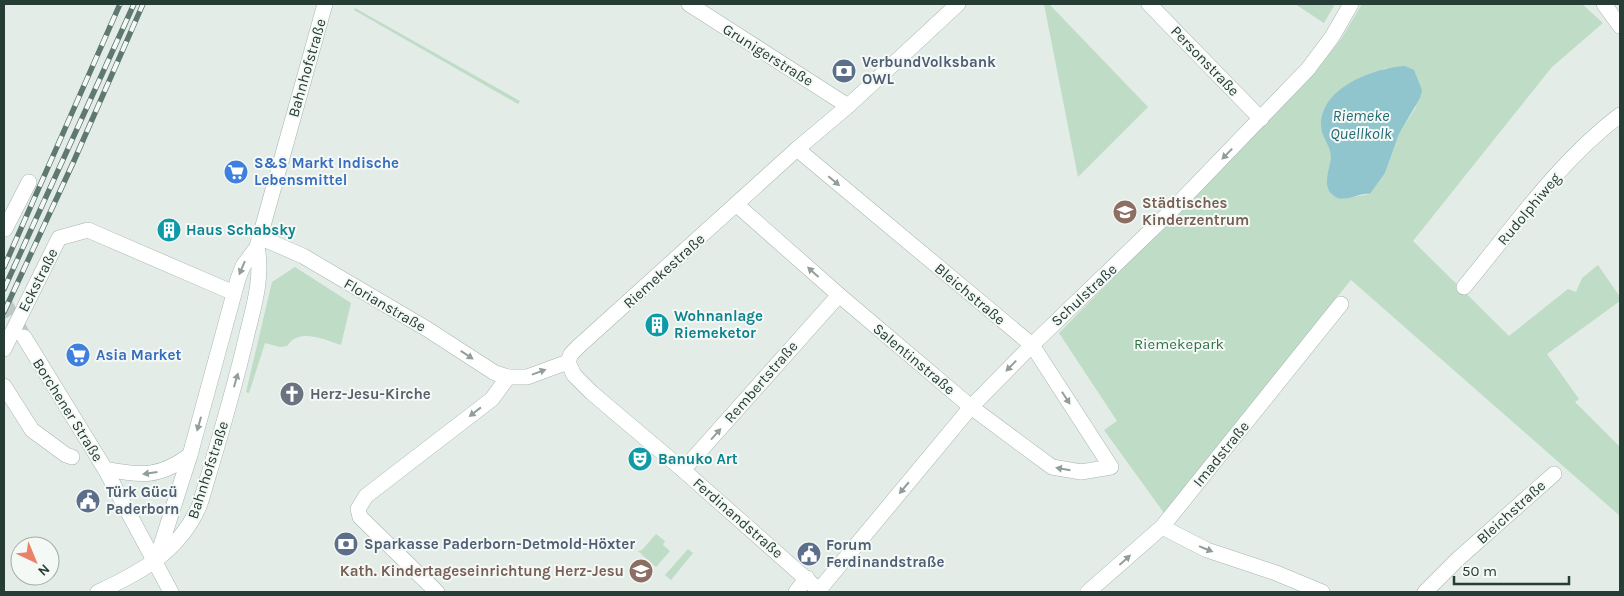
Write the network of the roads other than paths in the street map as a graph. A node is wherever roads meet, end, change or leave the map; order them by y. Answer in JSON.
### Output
{"nodes":[{"id":1,"x":325,"y":4,"type":"edge"},
{"id":2,"x":689,"y":4,"type":"edge"},
{"id":3,"x":958,"y":4,"type":"edge"},
{"id":4,"x":1149,"y":4,"type":"edge"},
{"id":5,"x":1351,"y":4,"type":"edge"},
{"id":6,"x":1604,"y":4,"type":"edge"},
{"id":7,"x":1620,"y":26,"type":"edge"},
{"id":8,"x":848,"y":106,"type":"junction"},
{"id":9,"x":1620,"y":115,"type":"edge"},
{"id":10,"x":1261,"y":119,"type":"junction"},
{"id":11,"x":797,"y":150,"type":"junction"},
{"id":12,"x":29,"y":182,"type":"dead end"},
{"id":13,"x":737,"y":204,"type":"junction"},
{"id":14,"x":4,"y":229,"type":"edge"},
{"id":15,"x":258,"y":242,"type":"junction"},
{"id":16,"x":1464,"y":287,"type":"dead end"},
{"id":17,"x":234,"y":293,"type":"junction"},
{"id":18,"x":839,"y":295,"type":"junction"},
{"id":19,"x":1341,"y":304,"type":"dead end"},
{"id":20,"x":24,"y":337,"type":"tunnel mouth"},
{"id":21,"x":1032,"y":345,"type":"junction"},
{"id":22,"x":4,"y":349,"type":"edge"},
{"id":23,"x":568,"y":362,"type":"junction"},
{"id":24,"x":508,"y":377,"type":"junction"},
{"id":25,"x":4,"y":386,"type":"edge"},
{"id":26,"x":971,"y":407,"type":"junction"},
{"id":27,"x":190,"y":455,"type":"junction"},
{"id":28,"x":72,"y":457,"type":"dead end"},
{"id":29,"x":1111,"y":467,"type":"joint"},
{"id":30,"x":105,"y":469,"type":"junction"},
{"id":31,"x":683,"y":470,"type":"junction"},
{"id":32,"x":1554,"y":474,"type":"dead end"},
{"id":33,"x":1162,"y":527,"type":"junction"},
{"id":34,"x":155,"y":561,"type":"junction"},
{"id":35,"x":807,"y":578,"type":"junction"},
{"id":36,"x":820,"y":591,"type":"edge"},
{"id":37,"x":98,"y":592,"type":"edge"},
{"id":38,"x":171,"y":592,"type":"edge"},
{"id":39,"x":437,"y":592,"type":"edge"},
{"id":40,"x":796,"y":592,"type":"edge"},
{"id":41,"x":1088,"y":592,"type":"edge"},
{"id":42,"x":1322,"y":592,"type":"edge"},
{"id":43,"x":1425,"y":592,"type":"edge"}],
"edges":[{"from":1,"to":15,"type":"street","name":"Bahnhofstraße"},
{"from":2,"to":8,"type":"street","name":"Grunigerstraße"},
{"from":3,"to":8,"type":"street","name":"Riemekestraße"},
{"from":4,"to":10,"type":"street","name":"Personstraße"},
{"from":5,"to":10,"type":"street","name":"Schulstraße"},
{"from":6,"to":7,"type":"street"},
{"from":8,"to":11,"type":"street","name":"Riemekestraße"},
{"from":9,"to":16,"type":"street","name":"Rudolphiweg"},
{"from":10,"to":21,"type":"street","name":"Schulstraße","one_way":true},
{"from":11,"to":13,"type":"street","name":"Riemekestraße"},
{"from":11,"to":21,"type":"street","name":"Bleichstraße","one_way":true},
{"from":12,"to":14,"type":"street"},
{"from":18,"to":13,"type":"street","name":"Salentinstraße","one_way":true},
{"from":13,"to":23,"type":"street","name":"Riemekestraße"},
{"from":15,"to":17,"type":"street","name":"Bahnhofstraße","one_way":true},
{"from":15,"to":24,"type":"street","name":"Florianstraße","one_way":true},
{"from":34,"to":15,"type":"street","name":"Bahnhofstraße","one_way":true},
{"from":17,"to":22,"type":"street","name":"Eckstraße"},
{"from":17,"to":27,"type":"street","name":"Bahnhofstraße","one_way":true},
{"from":18,"to":26,"type":"street","name":"Salentinstraße"},
{"from":31,"to":18,"type":"street","name":"Rembertstraße","one_way":true},
{"from":19,"to":33,"type":"street","name":"Imadstraße"},
{"from":20,"to":30,"type":"street","name":"Borchener Straße"},
{"from":21,"to":26,"type":"street","name":"Schulstraße","one_way":true},
{"from":21,"to":29,"type":"street","name":"Bleichstraße","one_way":true},
{"from":24,"to":23,"type":"street","one_way":true},
{"from":23,"to":31,"type":"street","name":"Ferdinandstraße"},
{"from":24,"to":39,"type":"street","one_way":true},
{"from":25,"to":28,"type":"street"},
{"from":29,"to":26,"type":"street","name":"Salentinstraße","one_way":true},
{"from":26,"to":36,"type":"street","name":"Schulstraße","one_way":true},
{"from":27,"to":30,"type":"street","one_way":true},
{"from":27,"to":34,"type":"street","name":"Bahnhofstraße"},
{"from":30,"to":34,"type":"street","name":"Borchener Straße"},
{"from":31,"to":35,"type":"street","name":"Ferdinandstraße"},
{"from":32,"to":43,"type":"street","name":"Bleichstraße"},
{"from":41,"to":33,"type":"street","name":"Imadstraße","one_way":true},
{"from":33,"to":42,"type":"street","one_way":true},
{"from":34,"to":37,"type":"street"},
{"from":34,"to":38,"type":"street","name":"Borchener Straße"},
{"from":35,"to":36,"type":"street","name":"Ferdinandstraße"},
{"from":35,"to":40,"type":"street"}]}
